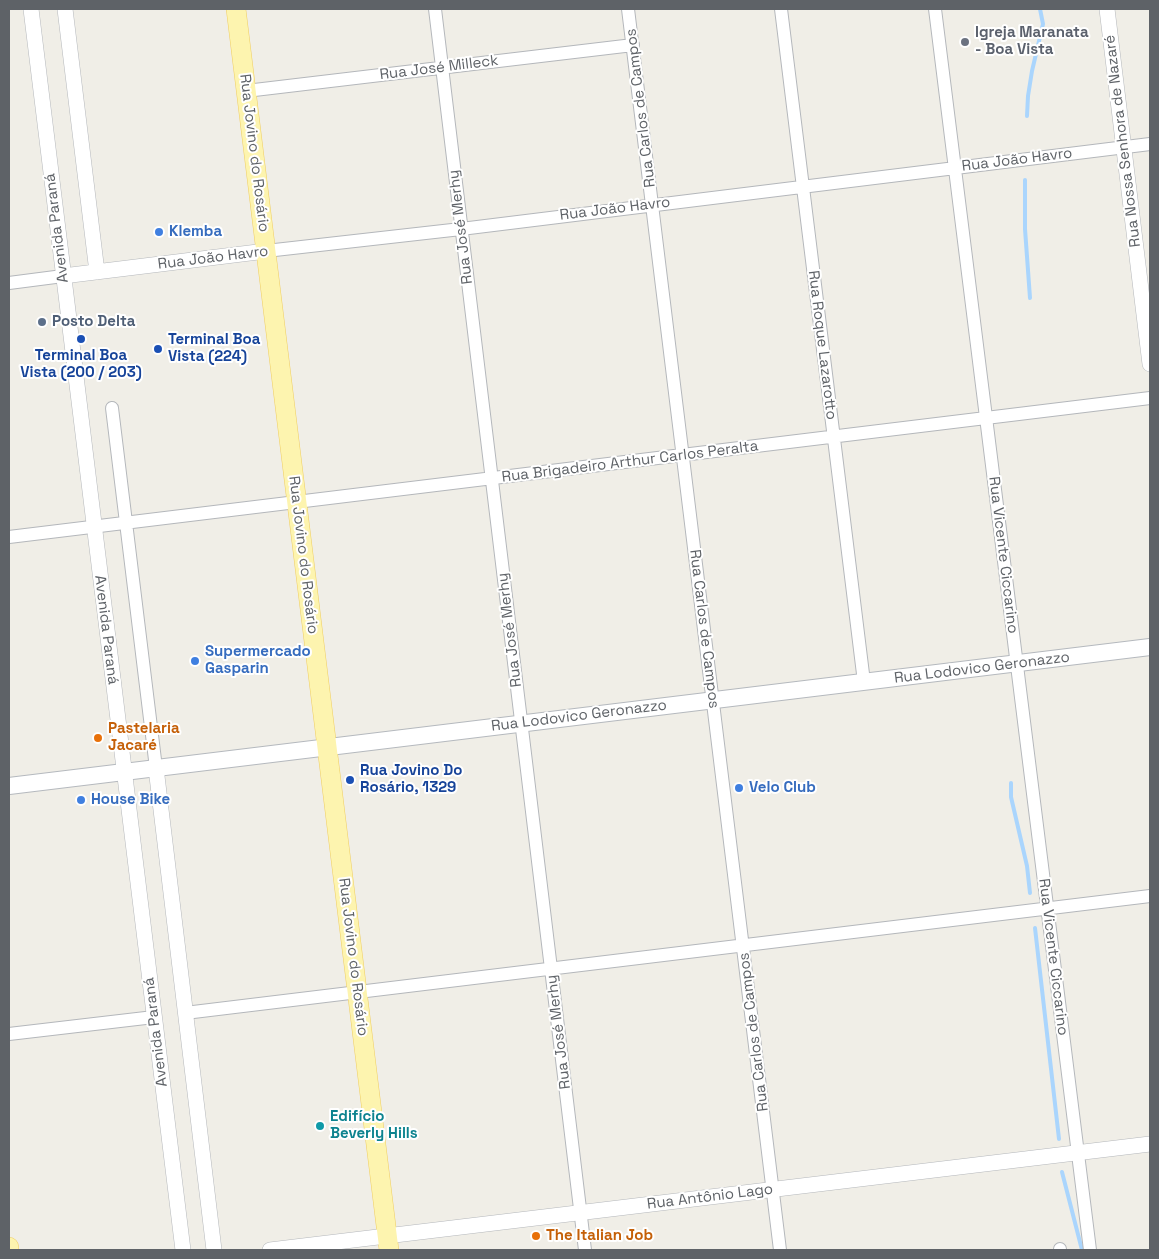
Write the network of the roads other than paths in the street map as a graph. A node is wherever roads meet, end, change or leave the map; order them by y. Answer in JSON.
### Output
{"nodes":[{"id":1,"x":31,"y":9,"type":"edge"},
{"id":2,"x":64,"y":9,"type":"edge"},
{"id":3,"x":236,"y":9,"type":"edge"},
{"id":4,"x":435,"y":9,"type":"edge"},
{"id":5,"x":628,"y":9,"type":"edge"},
{"id":6,"x":780,"y":9,"type":"edge"},
{"id":7,"x":936,"y":9,"type":"edge"},
{"id":8,"x":1107,"y":9,"type":"edge"},
{"id":9,"x":633,"y":45,"type":"junction"},
{"id":10,"x":441,"y":68,"type":"junction"},
{"id":11,"x":246,"y":91,"type":"junction"},
{"id":12,"x":1150,"y":144,"type":"edge"},
{"id":13,"x":1124,"y":148,"type":"junction"},
{"id":14,"x":955,"y":168,"type":"junction"},
{"id":15,"x":803,"y":186,"type":"junction"},
{"id":16,"x":652,"y":204,"type":"junction"},
{"id":17,"x":461,"y":229,"type":"junction"},
{"id":18,"x":266,"y":252,"type":"junction"},
{"id":19,"x":97,"y":272,"type":"junction"},
{"id":20,"x":63,"y":276,"type":"junction"},
{"id":21,"x":9,"y":282,"type":"edge"},
{"id":22,"x":1150,"y":364,"type":"edge"},
{"id":23,"x":1150,"y":398,"type":"edge"},
{"id":24,"x":112,"y":408,"type":"dead end"},
{"id":25,"x":986,"y":418,"type":"junction"},
{"id":26,"x":834,"y":437,"type":"junction"},
{"id":27,"x":683,"y":455,"type":"junction"},
{"id":28,"x":491,"y":478,"type":"junction"},
{"id":29,"x":297,"y":502,"type":"junction"},
{"id":30,"x":125,"y":523,"type":"junction"},
{"id":31,"x":94,"y":527,"type":"junction"},
{"id":32,"x":9,"y":537,"type":"edge"},
{"id":33,"x":1150,"y":647,"type":"edge"},
{"id":34,"x":1017,"y":663,"type":"junction"},
{"id":35,"x":864,"y":682,"type":"junction"},
{"id":36,"x":713,"y":700,"type":"junction"},
{"id":37,"x":521,"y":724,"type":"junction"},
{"id":38,"x":327,"y":747,"type":"junction"},
{"id":39,"x":156,"y":768,"type":"junction"},
{"id":40,"x":124,"y":772,"type":"junction"},
{"id":41,"x":9,"y":786,"type":"edge"},
{"id":42,"x":1150,"y":896,"type":"edge"},
{"id":43,"x":1047,"y":908,"type":"junction"},
{"id":44,"x":743,"y":945,"type":"junction"},
{"id":45,"x":551,"y":968,"type":"junction"},
{"id":46,"x":357,"y":992,"type":"junction"},
{"id":47,"x":185,"y":1013,"type":"junction"},
{"id":48,"x":154,"y":1017,"type":"junction"},
{"id":49,"x":9,"y":1034,"type":"edge"},
{"id":50,"x":1150,"y":1144,"type":"edge"},
{"id":51,"x":1078,"y":1153,"type":"junction"},
{"id":52,"x":773,"y":1190,"type":"junction"},
{"id":53,"x":581,"y":1213,"type":"junction"},
{"id":54,"x":388,"y":1243,"type":"edge"},
{"id":55,"x":182,"y":1250,"type":"edge"},
{"id":56,"x":214,"y":1250,"type":"edge"},
{"id":57,"x":270,"y":1250,"type":"edge"},
{"id":58,"x":585,"y":1250,"type":"edge"},
{"id":59,"x":780,"y":1250,"type":"edge"},
{"id":60,"x":1090,"y":1250,"type":"edge"}],
"edges":[{"from":1,"to":20,"type":"street","name":"Avenida Paraná"},
{"from":2,"to":19,"type":"street"},
{"from":3,"to":11,"type":"main road","name":"Rua Jovino do Rosário"},
{"from":4,"to":10,"type":"street","name":"Rua José Merhy"},
{"from":5,"to":9,"type":"street","name":"Rua Carlos de Campos"},
{"from":6,"to":15,"type":"street","name":"Rua Roque Lazarotto"},
{"from":7,"to":14,"type":"street","name":"Rua Vicente Ciccarino"},
{"from":8,"to":13,"type":"street","name":"Rua Nossa Senhora de Nazaré"},
{"from":9,"to":10,"type":"street","name":"Rua José Milleck"},
{"from":9,"to":16,"type":"street","name":"Rua Carlos de Campos"},
{"from":10,"to":11,"type":"street","name":"Rua José Milleck"},
{"from":10,"to":17,"type":"street","name":"Rua José Merhy"},
{"from":11,"to":18,"type":"main road","name":"Rua Jovino do Rosário"},
{"from":12,"to":13,"type":"street","name":"Rua João Havro"},
{"from":13,"to":14,"type":"street","name":"Rua João Havro"},
{"from":13,"to":22,"type":"street","name":"Rua Nossa Senhora de Nazaré"},
{"from":14,"to":15,"type":"street","name":"Rua João Havro"},
{"from":14,"to":25,"type":"street","name":"Rua Vicente Ciccarino"},
{"from":15,"to":16,"type":"street","name":"Rua João Havro"},
{"from":15,"to":26,"type":"street","name":"Rua Roque Lazarotto"},
{"from":16,"to":17,"type":"street","name":"Rua João Havro"},
{"from":16,"to":27,"type":"street","name":"Rua Carlos de Campos"},
{"from":17,"to":18,"type":"street","name":"Rua João Havro"},
{"from":17,"to":28,"type":"street","name":"Rua José Merhy"},
{"from":18,"to":19,"type":"street","name":"Rua João Havro"},
{"from":18,"to":29,"type":"main road","name":"Rua Jovino do Rosário"},
{"from":19,"to":20,"type":"street","name":"Rua João Havro"},
{"from":20,"to":21,"type":"street"},
{"from":20,"to":31,"type":"street","name":"Avenida Paraná"},
{"from":23,"to":25,"type":"street","name":"Rua Brigadeiro Arthur Carlos Peralta"},
{"from":24,"to":30,"type":"street","name":"Avenida Paraná"},
{"from":25,"to":26,"type":"street","name":"Rua Brigadeiro Arthur Carlos Peralta"},
{"from":25,"to":34,"type":"street","name":"Rua Vicente Ciccarino"},
{"from":26,"to":27,"type":"street","name":"Rua Brigadeiro Arthur Carlos Peralta"},
{"from":26,"to":35,"type":"street","name":"Rua Roque Lazarotto"},
{"from":27,"to":28,"type":"street","name":"Rua Brigadeiro Arthur Carlos Peralta"},
{"from":27,"to":36,"type":"street","name":"Rua Carlos de Campos"},
{"from":28,"to":29,"type":"street","name":"Rua Brigadeiro Arthur Carlos Peralta"},
{"from":28,"to":37,"type":"street","name":"Rua José Merhy"},
{"from":29,"to":30,"type":"street","name":"Rua Brigadeiro Arthur Carlos Peralta"},
{"from":29,"to":38,"type":"main road","name":"Rua Jovino do Rosário"},
{"from":30,"to":31,"type":"street","name":"Rua Brigadeiro Arthur Carlos Peralta"},
{"from":30,"to":39,"type":"street","name":"Avenida Paraná"},
{"from":31,"to":32,"type":"street","name":"Rua Brigadeiro Arthur Carlos Peralta"},
{"from":31,"to":40,"type":"street","name":"Avenida Paraná"},
{"from":33,"to":34,"type":"main road","name":"Rua Lodovico Geronazzo"},
{"from":34,"to":35,"type":"main road","name":"Rua Lodovico Geronazzo"},
{"from":34,"to":43,"type":"street","name":"Rua Vicente Ciccarino"},
{"from":35,"to":36,"type":"main road","name":"Rua Lodovico Geronazzo"},
{"from":36,"to":37,"type":"main road","name":"Rua Lodovico Geronazzo"},
{"from":36,"to":44,"type":"street","name":"Rua Carlos de Campos"},
{"from":37,"to":38,"type":"main road","name":"Rua Lodovico Geronazzo"},
{"from":37,"to":45,"type":"street","name":"Rua José Merhy"},
{"from":38,"to":39,"type":"main road","name":"Rua Lodovico Geronazzo"},
{"from":38,"to":46,"type":"main road","name":"Rua Jovino do Rosário"},
{"from":39,"to":40,"type":"main road","name":"Rua Lodovico Geronazzo"},
{"from":39,"to":47,"type":"street","name":"Avenida Paraná"},
{"from":40,"to":41,"type":"main road","name":"Rua Lodovico Geronazzo"},
{"from":40,"to":48,"type":"street","name":"Avenida Paraná"},
{"from":42,"to":43,"type":"street"},
{"from":43,"to":44,"type":"street"},
{"from":43,"to":51,"type":"street","name":"Rua Vicente Ciccarino"},
{"from":44,"to":45,"type":"street"},
{"from":44,"to":52,"type":"street","name":"Rua Carlos de Campos"},
{"from":45,"to":46,"type":"street"},
{"from":45,"to":53,"type":"street","name":"Rua José Merhy"},
{"from":46,"to":47,"type":"street"},
{"from":46,"to":54,"type":"main road","name":"Rua Jovino do Rosário"},
{"from":47,"to":56,"type":"street","name":"Avenida Paraná"},
{"from":48,"to":49,"type":"street"},
{"from":48,"to":55,"type":"street","name":"Avenida Paraná"},
{"from":50,"to":51,"type":"street","name":"Rua Antônio Lago"},
{"from":51,"to":52,"type":"street","name":"Rua Antônio Lago"},
{"from":51,"to":60,"type":"street","name":"Rua Vicente Ciccarino"},
{"from":52,"to":53,"type":"street","name":"Rua Antônio Lago"},
{"from":52,"to":59,"type":"street","name":"Rua Carlos de Campos"},
{"from":53,"to":54,"type":"street","name":"Rua Antônio Lago"},
{"from":53,"to":58,"type":"street","name":"Rua José Merhy"},
{"from":54,"to":57,"type":"street","name":"Rua Antônio Lago"}]}
